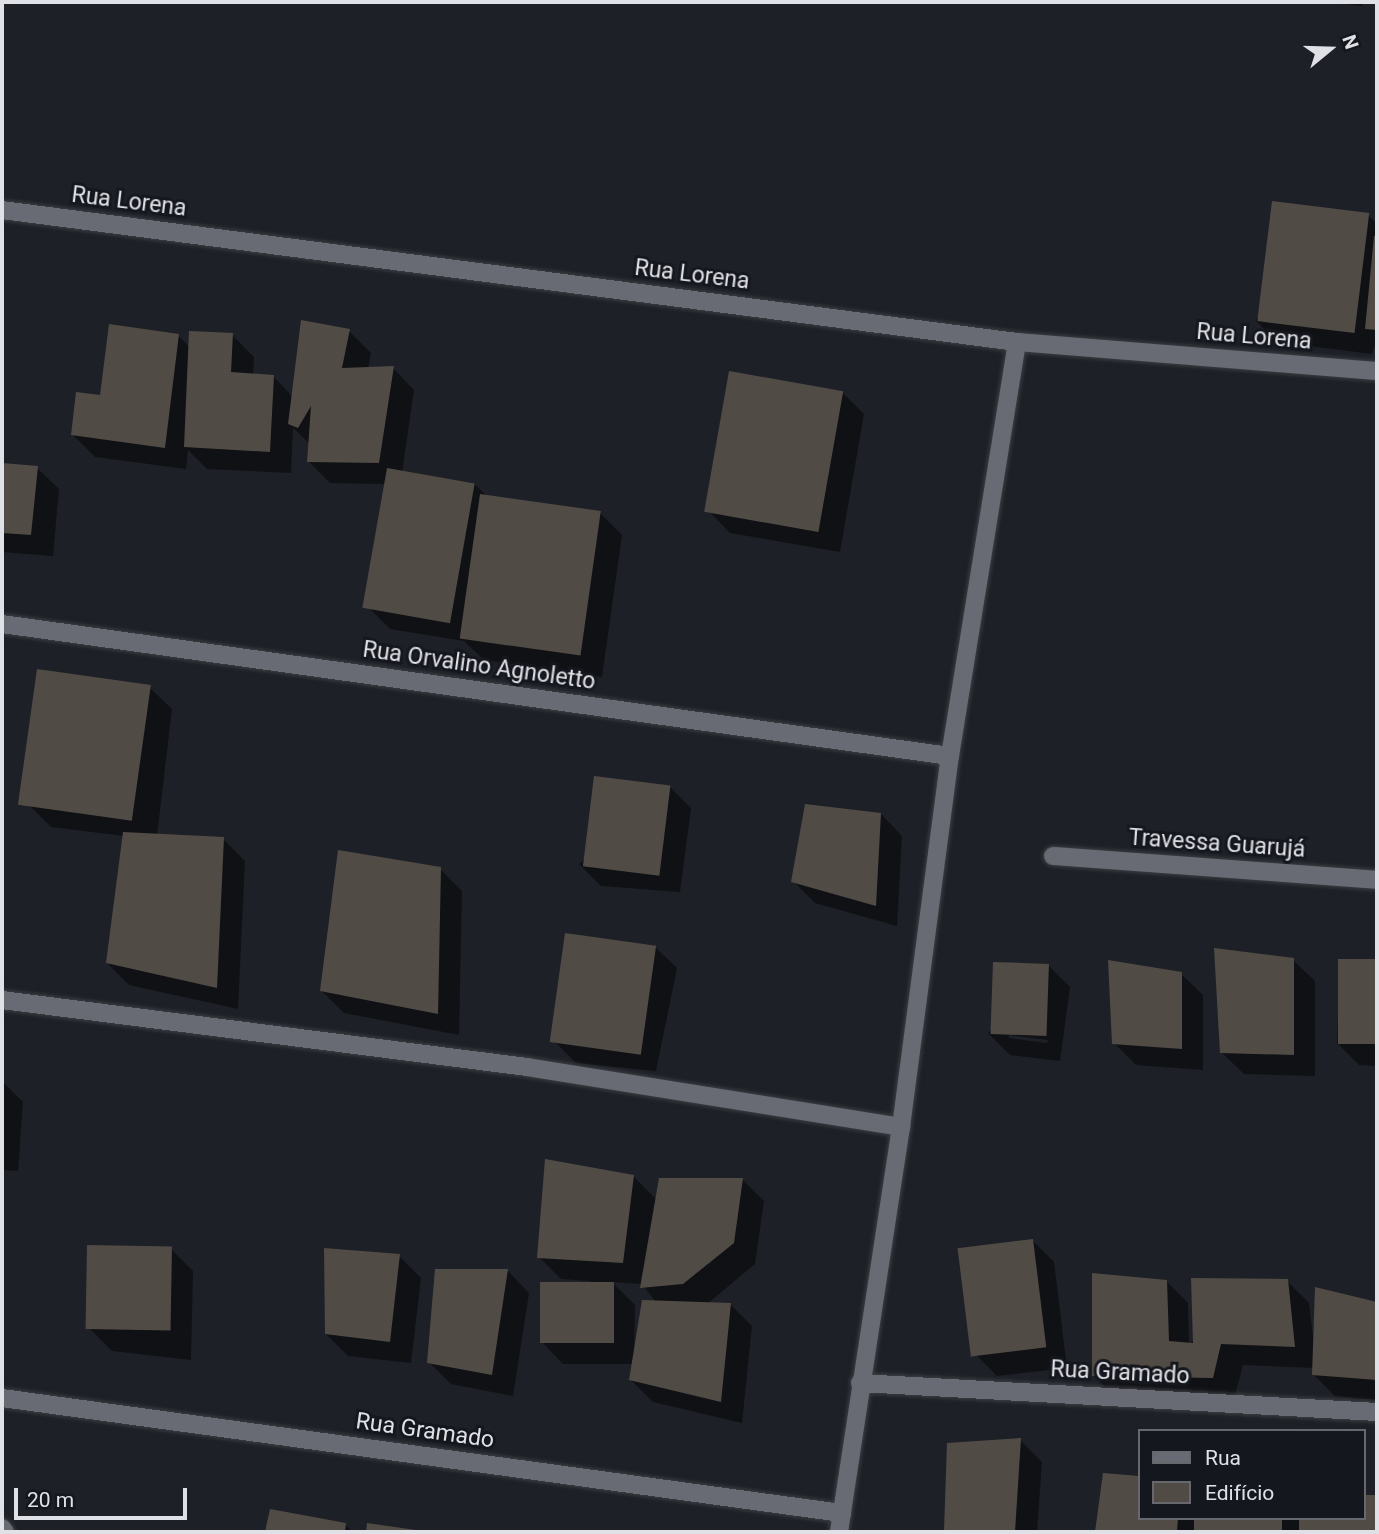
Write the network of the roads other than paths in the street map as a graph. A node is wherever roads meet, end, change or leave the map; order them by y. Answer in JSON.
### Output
{"nodes":[{"id":1,"x":2,"y":210,"type":"edge"},
{"id":2,"x":1017,"y":342,"type":"junction"},
{"id":3,"x":1377,"y":371,"type":"edge"},
{"id":4,"x":2,"y":624,"type":"edge"},
{"id":5,"x":950,"y":756,"type":"junction"},
{"id":6,"x":1053,"y":856,"type":"dead end"},
{"id":7,"x":1377,"y":880,"type":"edge"},
{"id":8,"x":2,"y":1000,"type":"edge"},
{"id":9,"x":901,"y":1127,"type":"junction"},
{"id":10,"x":860,"y":1383,"type":"junction"},
{"id":11,"x":2,"y":1398,"type":"edge"},
{"id":12,"x":1377,"y":1412,"type":"edge"},
{"id":13,"x":842,"y":1513,"type":"junction"},
{"id":14,"x":2,"y":1528,"type":"edge"},
{"id":15,"x":5,"y":1532,"type":"edge"},
{"id":16,"x":839,"y":1532,"type":"edge"}],
"edges":[{"from":1,"to":2,"type":"street","name":"Rua Lorena"},
{"from":2,"to":3,"type":"street","name":"Rua Lorena"},
{"from":2,"to":5,"type":"street"},
{"from":4,"to":5,"type":"street","name":"Rua Orvalino Agnoletto"},
{"from":5,"to":9,"type":"street"},
{"from":6,"to":7,"type":"street","name":"Travessa Guarujá"},
{"from":8,"to":9,"type":"street"},
{"from":9,"to":10,"type":"street"},
{"from":10,"to":12,"type":"street","name":"Rua Gramado"},
{"from":10,"to":13,"type":"street"},
{"from":11,"to":13,"type":"street","name":"Rua Gramado"},
{"from":13,"to":16,"type":"street"},
{"from":14,"to":15,"type":"street"}]}
